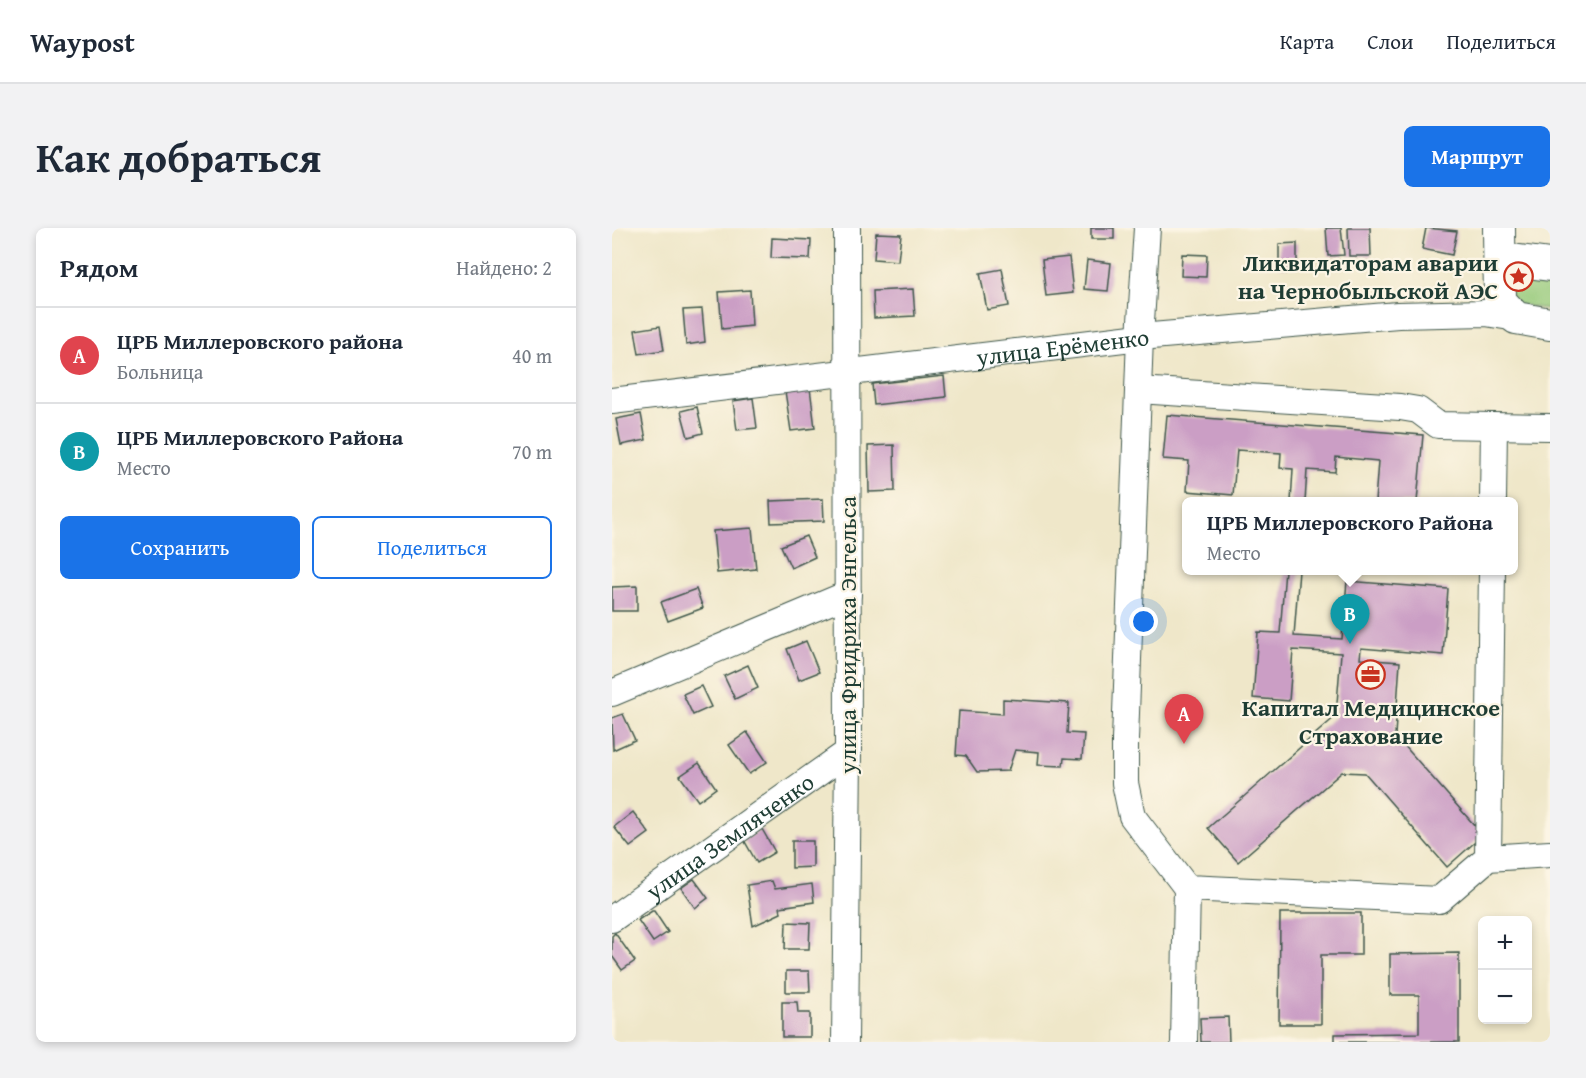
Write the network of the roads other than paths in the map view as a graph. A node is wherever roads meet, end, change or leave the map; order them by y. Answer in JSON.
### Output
{"nodes":[{"id":1,"x":847,"y":228,"type":"edge"},
{"id":2,"x":1147,"y":228,"type":"edge"},
{"id":3,"x":1499,"y":228,"type":"edge"},
{"id":4,"x":1550,"y":265,"type":"edge"},
{"id":5,"x":1499,"y":270,"type":"junction"},
{"id":6,"x":1501,"y":311,"type":"junction"},
{"id":7,"x":1550,"y":324,"type":"edge"},
{"id":8,"x":1140,"y":337,"type":"junction"},
{"id":9,"x":846,"y":374,"type":"junction"},
{"id":10,"x":1138,"y":390,"type":"junction"},
{"id":11,"x":612,"y":401,"type":"edge"},
{"id":12,"x":1494,"y":426,"type":"junction"},
{"id":13,"x":1550,"y":427,"type":"edge"},
{"id":14,"x":1493,"y":497,"type":"edge"},
{"id":15,"x":1492,"y":575,"type":"edge"},
{"id":16,"x":848,"y":594,"type":"junction"},
{"id":17,"x":612,"y":693,"type":"edge"},
{"id":18,"x":848,"y":752,"type":"junction"},
{"id":19,"x":1550,"y":854,"type":"edge"},
{"id":20,"x":1488,"y":858,"type":"junction"},
{"id":21,"x":1187,"y":888,"type":"junction"},
{"id":22,"x":612,"y":919,"type":"edge"},
{"id":23,"x":845,"y":1042,"type":"edge"},
{"id":24,"x":1184,"y":1042,"type":"edge"}],
"edges":[{"from":1,"to":9,"type":"street","name":"улица Фридриха Энгельса"},
{"from":2,"to":8,"type":"street"},
{"from":3,"to":5,"type":"main road"},
{"from":4,"to":5,"type":"main road"},
{"from":5,"to":6,"type":"main road"},
{"from":6,"to":7,"type":"main road"},
{"from":6,"to":8,"type":"street","name":"улица Ерёменко"},
{"from":8,"to":9,"type":"street","name":"улица Ерёменко"},
{"from":8,"to":10,"type":"street"},
{"from":9,"to":11,"type":"street","name":"улица Ерёменко"},
{"from":9,"to":16,"type":"street","name":"улица Фридриха Энгельса"},
{"from":10,"to":12,"type":"street"},
{"from":10,"to":21,"type":"street"},
{"from":12,"to":13,"type":"street"},
{"from":12,"to":14,"type":"street"},
{"from":15,"to":20,"type":"street"},
{"from":16,"to":17,"type":"street"},
{"from":16,"to":18,"type":"street","name":"улица Фридриха Энгельса"},
{"from":18,"to":22,"type":"street","name":"улица Земляченко"},
{"from":18,"to":23,"type":"street","name":"улица Фридриха Энгельса"},
{"from":19,"to":20,"type":"street"},
{"from":20,"to":21,"type":"street"},
{"from":21,"to":24,"type":"street"}]}
